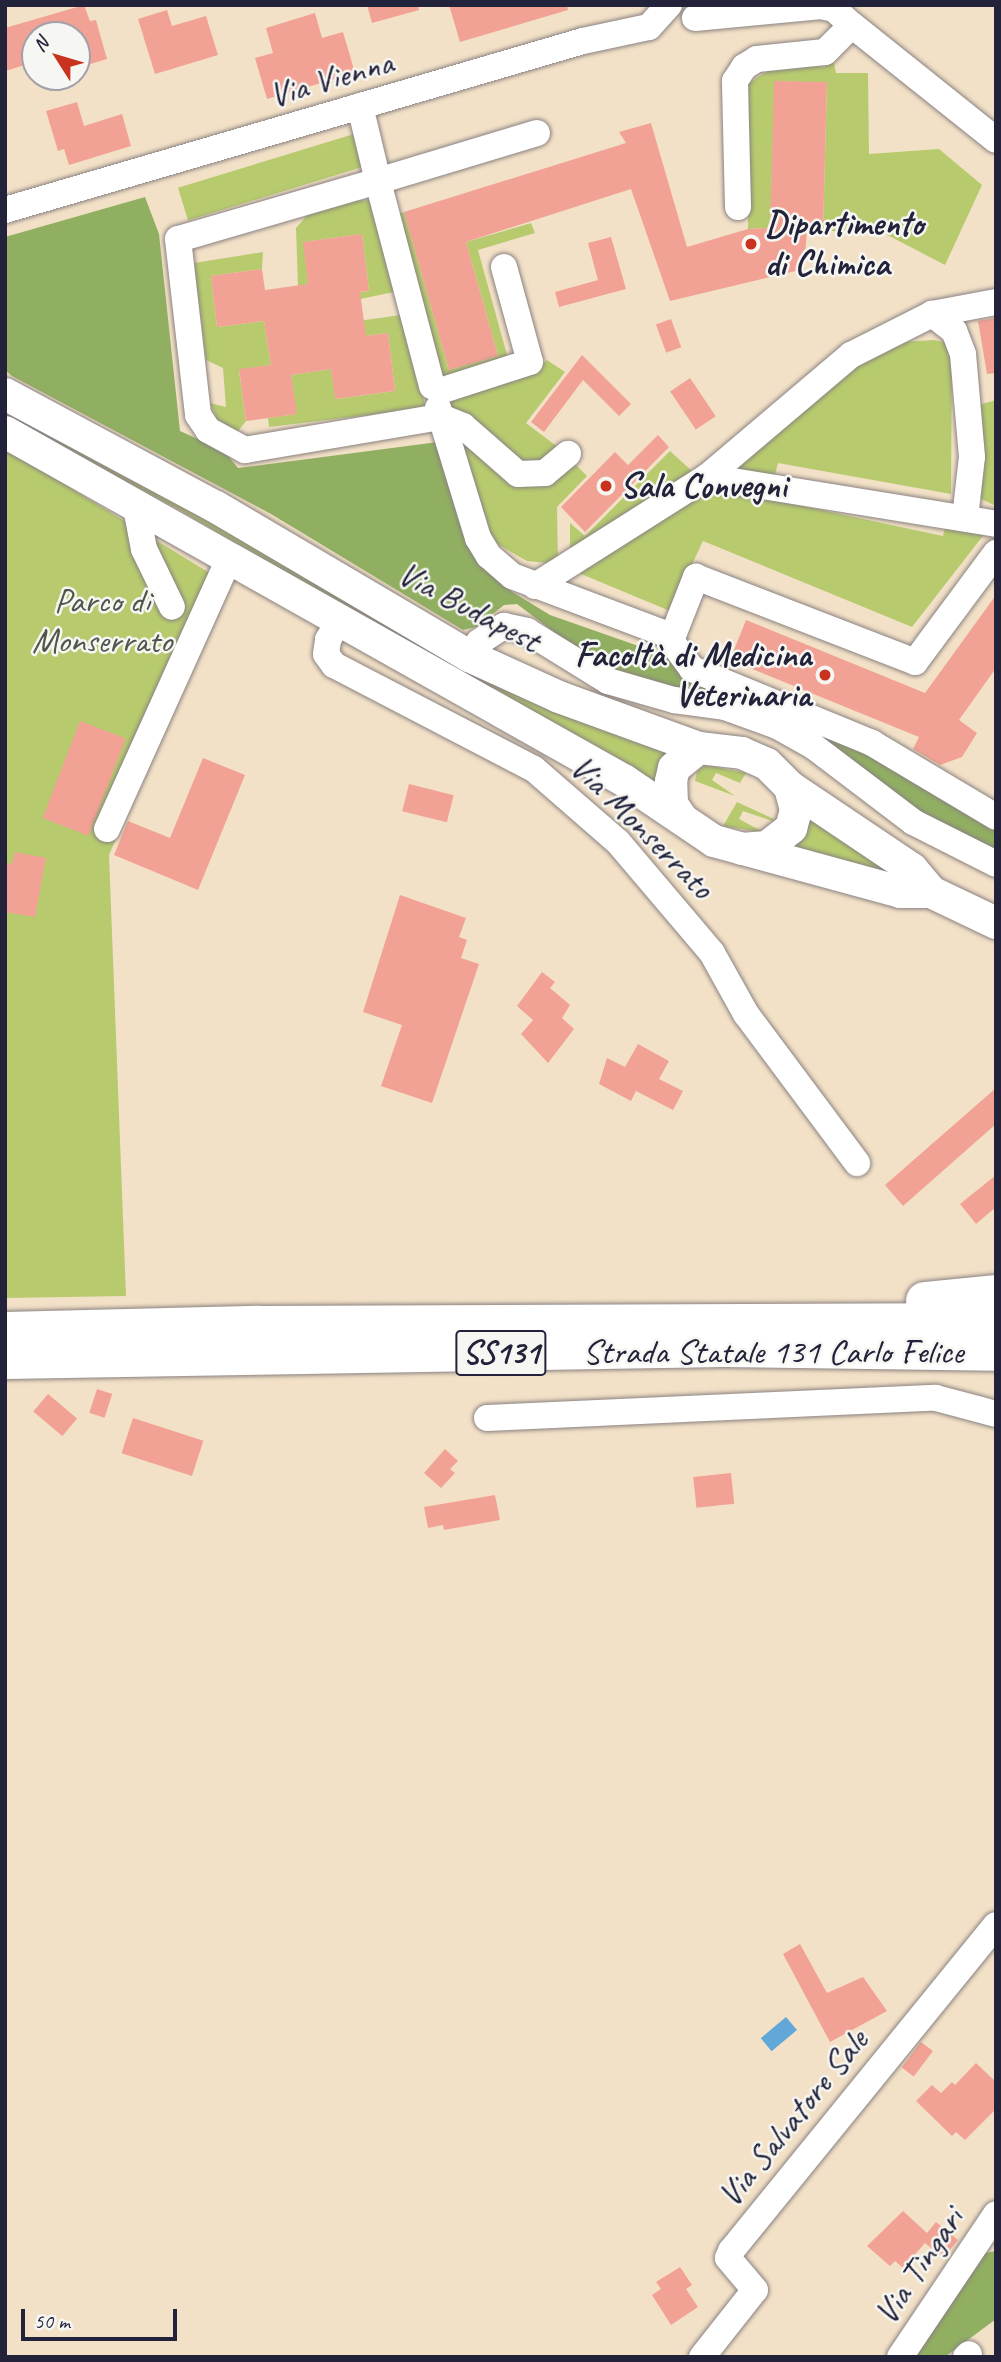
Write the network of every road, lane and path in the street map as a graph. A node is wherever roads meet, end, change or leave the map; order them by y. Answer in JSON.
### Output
{"nodes":[{"id":1,"x":668,"y":5,"type":"edge"},
{"id":2,"x":695,"y":18,"type":"dead end"},
{"id":3,"x":852,"y":25,"type":"junction"},
{"id":4,"x":360,"y":106,"type":"junction"},
{"id":5,"x":537,"y":133,"type":"dead end"},
{"id":6,"x":996,"y":140,"type":"edge"},
{"id":7,"x":378,"y":181,"type":"junction"},
{"id":8,"x":738,"y":207,"type":"dead end"},
{"id":9,"x":5,"y":210,"type":"edge"},
{"id":10,"x":504,"y":267,"type":"dead end"},
{"id":11,"x":996,"y":303,"type":"edge"},
{"id":12,"x":932,"y":314,"type":"junction"},
{"id":13,"x":432,"y":386,"type":"junction"},
{"id":14,"x":5,"y":394,"type":"edge"},
{"id":15,"x":441,"y":417,"type":"junction"},
{"id":16,"x":5,"y":432,"type":"edge"},
{"id":17,"x":568,"y":454,"type":"dead end"},
{"id":18,"x":706,"y":477,"type":"junction"},
{"id":19,"x":135,"y":502,"type":"junction"},
{"id":20,"x":965,"y":518,"type":"junction"},
{"id":21,"x":996,"y":524,"type":"edge"},
{"id":22,"x":996,"y":553,"type":"edge"},
{"id":23,"x":230,"y":556,"type":"junction"},
{"id":24,"x":535,"y":586,"type":"junction"},
{"id":25,"x":172,"y":607,"type":"dead end"},
{"id":26,"x":340,"y":619,"type":"junction"},
{"id":27,"x":672,"y":638,"type":"junction"},
{"id":28,"x":469,"y":656,"type":"junction"},
{"id":29,"x":699,"y":748,"type":"junction"},
{"id":30,"x":790,"y":787,"type":"junction"},
{"id":31,"x":992,"y":807,"type":"edge"},
{"id":32,"x":682,"y":819,"type":"junction"},
{"id":33,"x":107,"y":829,"type":"dead end"},
{"id":34,"x":740,"y":849,"type":"junction"},
{"id":35,"x":996,"y":864,"type":"edge"},
{"id":36,"x":931,"y":892,"type":"junction"},
{"id":37,"x":996,"y":923,"type":"edge"},
{"id":38,"x":857,"y":1163,"type":"dead end"},
{"id":39,"x":996,"y":1293,"type":"edge"},
{"id":40,"x":996,"y":1321,"type":"edge"},
{"id":41,"x":670,"y":1323,"type":"junction"},
{"id":42,"x":5,"y":1329,"type":"edge"},
{"id":43,"x":723,"y":1348,"type":"junction"},
{"id":44,"x":996,"y":1352,"type":"edge"},
{"id":45,"x":5,"y":1360,"type":"edge"},
{"id":46,"x":996,"y":1373,"type":"edge"},
{"id":47,"x":996,"y":1414,"type":"edge"},
{"id":48,"x":487,"y":1418,"type":"dead end"},
{"id":49,"x":996,"y":1925,"type":"edge"},
{"id":50,"x":996,"y":2214,"type":"edge"},
{"id":51,"x":702,"y":2357,"type":"edge"},
{"id":52,"x":900,"y":2357,"type":"edge"}],
"edges":[{"from":1,"to":4,"type":"street","name":"Via Vienna"},
{"from":2,"to":3,"type":"street"},
{"from":3,"to":6,"type":"street"},
{"from":3,"to":8,"type":"street"},
{"from":4,"to":7,"type":"street"},
{"from":4,"to":9,"type":"street","name":"Via Vienna"},
{"from":5,"to":7,"type":"street"},
{"from":7,"to":13,"type":"street"},
{"from":7,"to":15,"type":"street"},
{"from":10,"to":13,"type":"street"},
{"from":11,"to":12,"type":"street"},
{"from":12,"to":18,"type":"street"},
{"from":12,"to":20,"type":"street"},
{"from":13,"to":15,"type":"street"},
{"from":14,"to":28,"type":"main road","name":"Via Budapest"},
{"from":15,"to":17,"type":"street"},
{"from":15,"to":24,"type":"street"},
{"from":16,"to":19,"type":"main road","name":"Via Budapest"},
{"from":18,"to":20,"type":"street"},
{"from":18,"to":24,"type":"street"},
{"from":19,"to":23,"type":"main road","name":"Via Budapest"},
{"from":19,"to":25,"type":"street"},
{"from":20,"to":21,"type":"street"},
{"from":22,"to":27,"type":"street"},
{"from":23,"to":26,"type":"main road","name":"Via Budapest"},
{"from":23,"to":33,"type":"street"},
{"from":24,"to":27,"type":"street"},
{"from":26,"to":32,"type":"main road","name":"Via Budapest"},
{"from":26,"to":38,"type":"street","name":"Via Monserrato"},
{"from":27,"to":31,"type":"street"},
{"from":28,"to":29,"type":"main road","name":"Via Budapest"},
{"from":28,"to":35,"type":"street"},
{"from":29,"to":30,"type":"main road","name":"Via Budapest"},
{"from":29,"to":32,"type":"main road"},
{"from":30,"to":34,"type":"main road"},
{"from":30,"to":36,"type":"main road","name":"Via Budapest"},
{"from":32,"to":34,"type":"main road","name":"Via Budapest"},
{"from":34,"to":36,"type":"main road","name":"Via Budapest"},
{"from":36,"to":37,"type":"main road","name":"Via Budapest"},
{"from":39,"to":41,"type":"highway"},
{"from":40,"to":41,"type":"highway","name":"Strada Statale 131 Carlo Felice","number":"SS131"},
{"from":41,"to":42,"type":"highway","name":"Strada Statale 131 Carlo Felice","number":"SS131"},
{"from":43,"to":44,"type":"highway","name":"Strada Statale 131 Carlo Felice","number":"SS131"},
{"from":43,"to":45,"type":"highway","name":"Strada Statale 131 Carlo Felice","number":"SS131"},
{"from":43,"to":46,"type":"highway"},
{"from":47,"to":48,"type":"street"},
{"from":49,"to":51,"type":"street","name":"Via Salvatore Sale"},
{"from":50,"to":52,"type":"street","name":"Via Tingari"}]}
